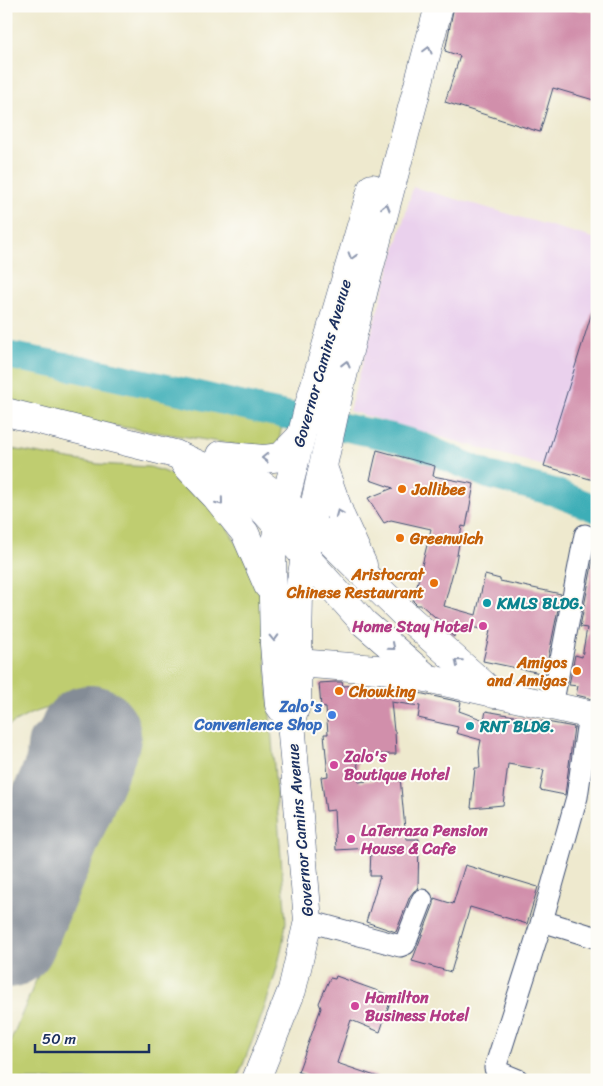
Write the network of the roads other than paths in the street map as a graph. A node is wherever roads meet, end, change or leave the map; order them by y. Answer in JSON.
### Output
{"nodes":[{"id":1,"x":420,"y":6,"type":"edge"},
{"id":2,"x":439,"y":6,"type":"edge"},
{"id":3,"x":6,"y":412,"type":"edge"},
{"id":4,"x":301,"y":436,"type":"junction"},
{"id":5,"x":175,"y":454,"type":"junction"},
{"id":6,"x":220,"y":455,"type":"junction"},
{"id":7,"x":325,"y":455,"type":"junction"},
{"id":8,"x":282,"y":515,"type":"junction"},
{"id":9,"x":310,"y":525,"type":"junction"},
{"id":10,"x":585,"y":535,"type":"dead end"},
{"id":11,"x":304,"y":554,"type":"junction"},
{"id":12,"x":376,"y":588,"type":"junction"},
{"id":13,"x":273,"y":600,"type":"junction"},
{"id":14,"x":298,"y":663,"type":"junction"},
{"id":15,"x":426,"y":677,"type":"junction"},
{"id":16,"x":494,"y":694,"type":"junction"},
{"id":17,"x":552,"y":706,"type":"junction"},
{"id":18,"x":593,"y":715,"type":"edge"},
{"id":19,"x":291,"y":722,"type":"junction"},
{"id":20,"x":422,"y":900,"type":"dead end"},
{"id":21,"x":308,"y":920,"type":"junction"},
{"id":22,"x":542,"y":921,"type":"junction"},
{"id":23,"x":597,"y":938,"type":"edge"},
{"id":24,"x":256,"y":1080,"type":"edge"},
{"id":25,"x":518,"y":1080,"type":"edge"}],
"edges":[{"from":1,"to":4,"type":"main road","name":"Governor Camins Avenue","one_way":true},
{"from":7,"to":2,"type":"main road","name":"Governor Camins Avenue","one_way":true},
{"from":3,"to":5,"type":"main road"},
{"from":4,"to":6,"type":"main road","one_way":true},
{"from":4,"to":8,"type":"main road","name":"Governor Camins Avenue"},
{"from":5,"to":6,"type":"main road"},
{"from":5,"to":8,"type":"main road"},
{"from":5,"to":13,"type":"main road","one_way":true},
{"from":6,"to":8,"type":"main road"},
{"from":7,"to":9,"type":"main road","name":"Governor Camins Avenue"},
{"from":12,"to":7,"type":"main road","one_way":true},
{"from":8,"to":9,"type":"main road"},
{"from":8,"to":11,"type":"main road"},
{"from":8,"to":13,"type":"main road","name":"Governor Camins Avenue"},
{"from":9,"to":11,"type":"main road","name":"Governor Camins Avenue"},
{"from":9,"to":12,"type":"main road"},
{"from":10,"to":17,"type":"street"},
{"from":11,"to":14,"type":"main road","name":"Governor Camins Avenue"},
{"from":11,"to":15,"type":"main road","one_way":true},
{"from":16,"to":12,"type":"main road","one_way":true},
{"from":13,"to":19,"type":"main road","name":"Governor Camins Avenue","one_way":true},
{"from":14,"to":15,"type":"main road"},
{"from":14,"to":19,"type":"main road","name":"Governor Camins Avenue"},
{"from":15,"to":16,"type":"main road"},
{"from":16,"to":17,"type":"main road"},
{"from":17,"to":18,"type":"main road"},
{"from":18,"to":22,"type":"street"},
{"from":19,"to":21,"type":"main road","name":"Governor Camins Avenue"},
{"from":20,"to":21,"type":"street"},
{"from":21,"to":24,"type":"main road","name":"Governor Camins Avenue"},
{"from":22,"to":23,"type":"street"},
{"from":22,"to":25,"type":"street"}]}
